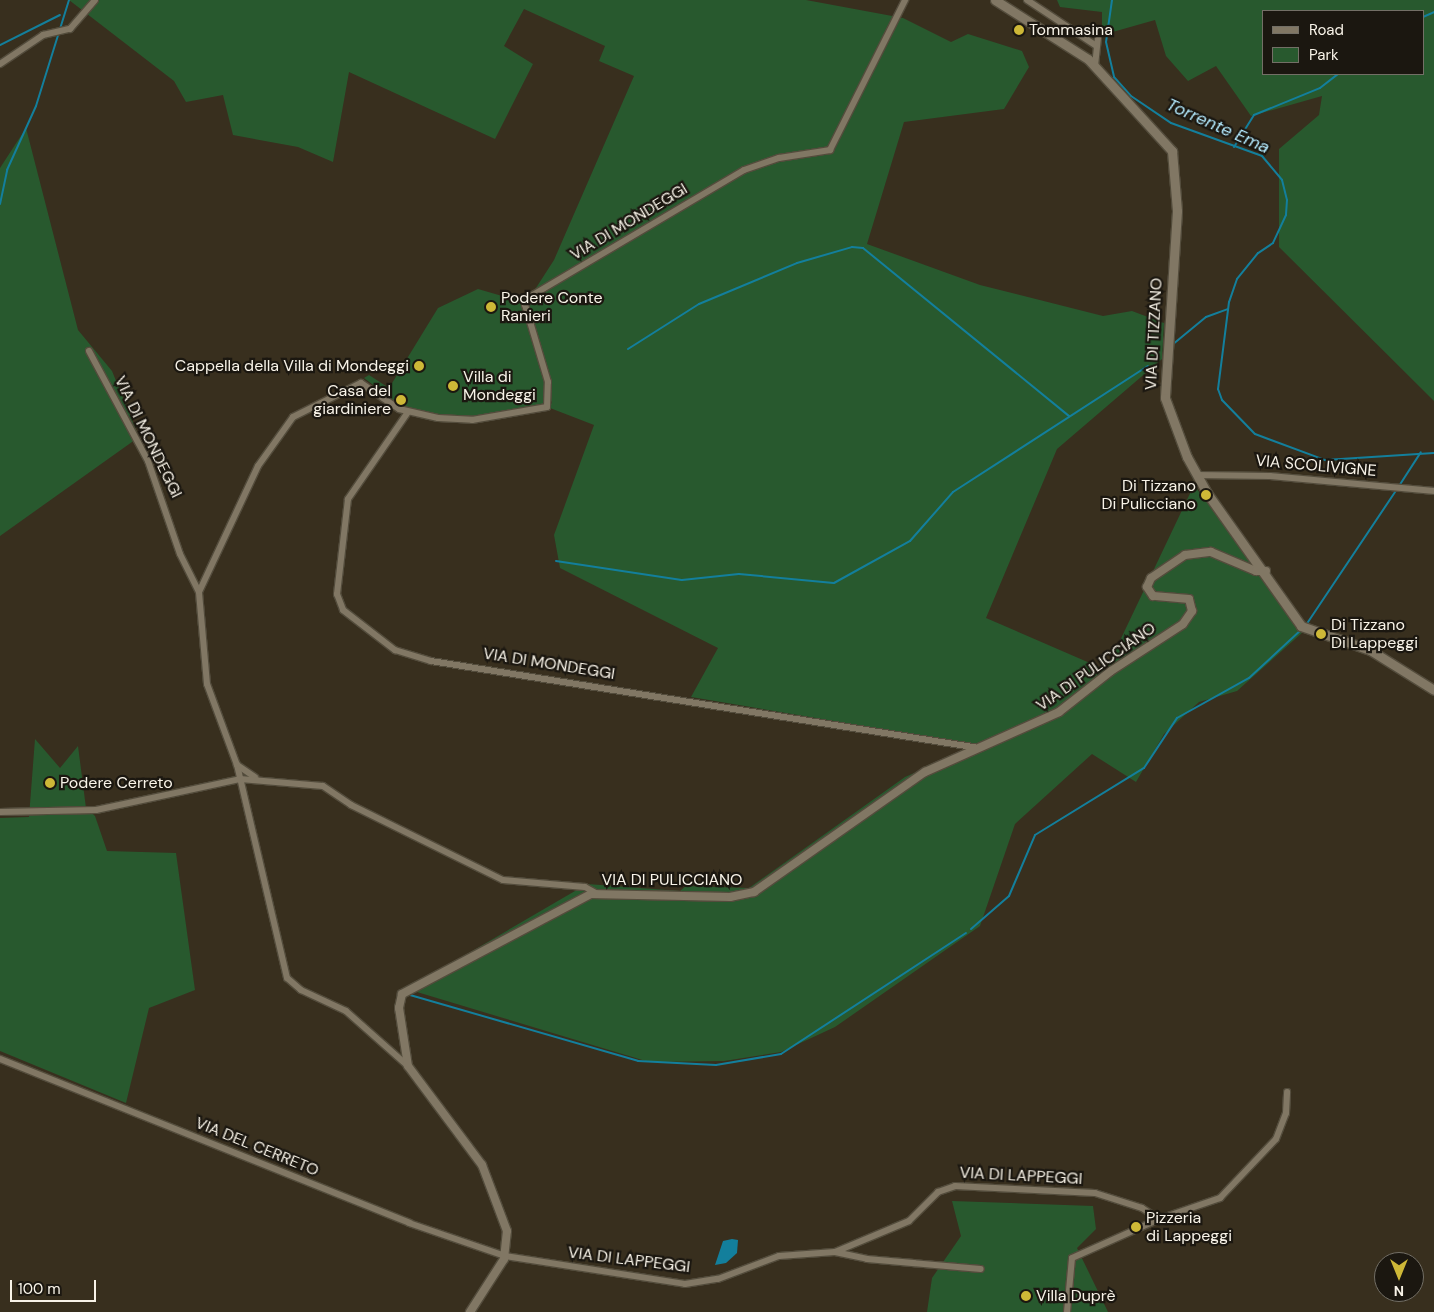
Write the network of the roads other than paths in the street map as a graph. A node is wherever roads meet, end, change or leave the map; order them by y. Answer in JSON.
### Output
{"nodes":[{"id":1,"x":94,"y":0,"type":"edge"},
{"id":2,"x":905,"y":0,"type":"edge"},
{"id":3,"x":995,"y":0,"type":"edge"},
{"id":4,"x":1027,"y":0,"type":"edge"},
{"id":5,"x":1006,"y":3,"type":"edge"},
{"id":6,"x":0,"y":64,"type":"edge"},
{"id":7,"x":1095,"y":66,"type":"junction"},
{"id":8,"x":89,"y":351,"type":"dead end"},
{"id":9,"x":408,"y":412,"type":"junction"},
{"id":10,"x":1197,"y":475,"type":"junction"},
{"id":11,"x":1434,"y":491,"type":"edge"},
{"id":12,"x":1266,"y":571,"type":"junction"},
{"id":13,"x":199,"y":592,"type":"junction"},
{"id":14,"x":1434,"y":690,"type":"edge"},
{"id":15,"x":979,"y":748,"type":"junction"},
{"id":16,"x":236,"y":765,"type":"junction"},
{"id":17,"x":240,"y":779,"type":"junction"},
{"id":18,"x":259,"y":779,"type":"junction"},
{"id":19,"x":222,"y":782,"type":"junction"},
{"id":20,"x":243,"y":791,"type":"junction"},
{"id":21,"x":0,"y":812,"type":"edge"},
{"id":22,"x":596,"y":892,"type":"junction"},
{"id":23,"x":0,"y":1059,"type":"edge"},
{"id":24,"x":408,"y":1066,"type":"junction"},
{"id":25,"x":1287,"y":1092,"type":"dead end"},
{"id":26,"x":1159,"y":1219,"type":"junction"},
{"id":27,"x":835,"y":1252,"type":"junction"},
{"id":28,"x":505,"y":1256,"type":"junction"},
{"id":29,"x":981,"y":1269,"type":"dead end"},
{"id":30,"x":472,"y":1311,"type":"edge"},
{"id":31,"x":1067,"y":1312,"type":"edge"}],
"edges":[{"from":1,"to":6,"type":"street"},
{"from":2,"to":9,"type":"street","name":"VIA DI MONDEGGI"},
{"from":3,"to":5,"type":"main road","name":"VIA DI TIZZANO"},
{"from":4,"to":7,"type":"street"},
{"from":5,"to":7,"type":"main road","name":"VIA DI TIZZANO"},
{"from":7,"to":10,"type":"main road","name":"VIA DI TIZZANO"},
{"from":8,"to":13,"type":"street","name":"VIA DI MONDEGGI"},
{"from":9,"to":13,"type":"street","name":"VIA DI MONDEGGI"},
{"from":9,"to":15,"type":"street","name":"VIA DI MONDEGGI"},
{"from":10,"to":11,"type":"street","name":"VIA SCOLIVIGNE"},
{"from":10,"to":12,"type":"main road","name":"VIA DI TIZZANO"},
{"from":12,"to":14,"type":"main road","name":"VIA DI TIZZANO"},
{"from":12,"to":15,"type":"street","name":"VIA DI PULICCIANO"},
{"from":13,"to":16,"type":"street","name":"VIA DI MONDEGGI"},
{"from":15,"to":22,"type":"street","name":"VIA DI PULICCIANO"},
{"from":16,"to":17,"type":"street","name":"VIA DI MONDEGGI"},
{"from":16,"to":18,"type":"street"},
{"from":17,"to":18,"type":"street"},
{"from":17,"to":19,"type":"street"},
{"from":17,"to":20,"type":"street","name":"VIA DI MONDEGGI"},
{"from":18,"to":22,"type":"street"},
{"from":19,"to":20,"type":"street"},
{"from":19,"to":21,"type":"street"},
{"from":20,"to":24,"type":"street","name":"VIA DI MONDEGGI"},
{"from":22,"to":24,"type":"street","name":"VIA DI PULICCIANO"},
{"from":23,"to":28,"type":"street","name":"VIA DEL CERRETO"},
{"from":24,"to":28,"type":"street","name":"VIA DI PULICCIANO"},
{"from":25,"to":26,"type":"street"},
{"from":26,"to":27,"type":"street","name":"VIA DI LAPPEGGI"},
{"from":26,"to":31,"type":"street"},
{"from":27,"to":28,"type":"street","name":"VIA DI LAPPEGGI"},
{"from":27,"to":29,"type":"street","name":"VIA DI LAPPEGGI"},
{"from":28,"to":30,"type":"street","name":"VIA DI PULICCIANO"}]}
